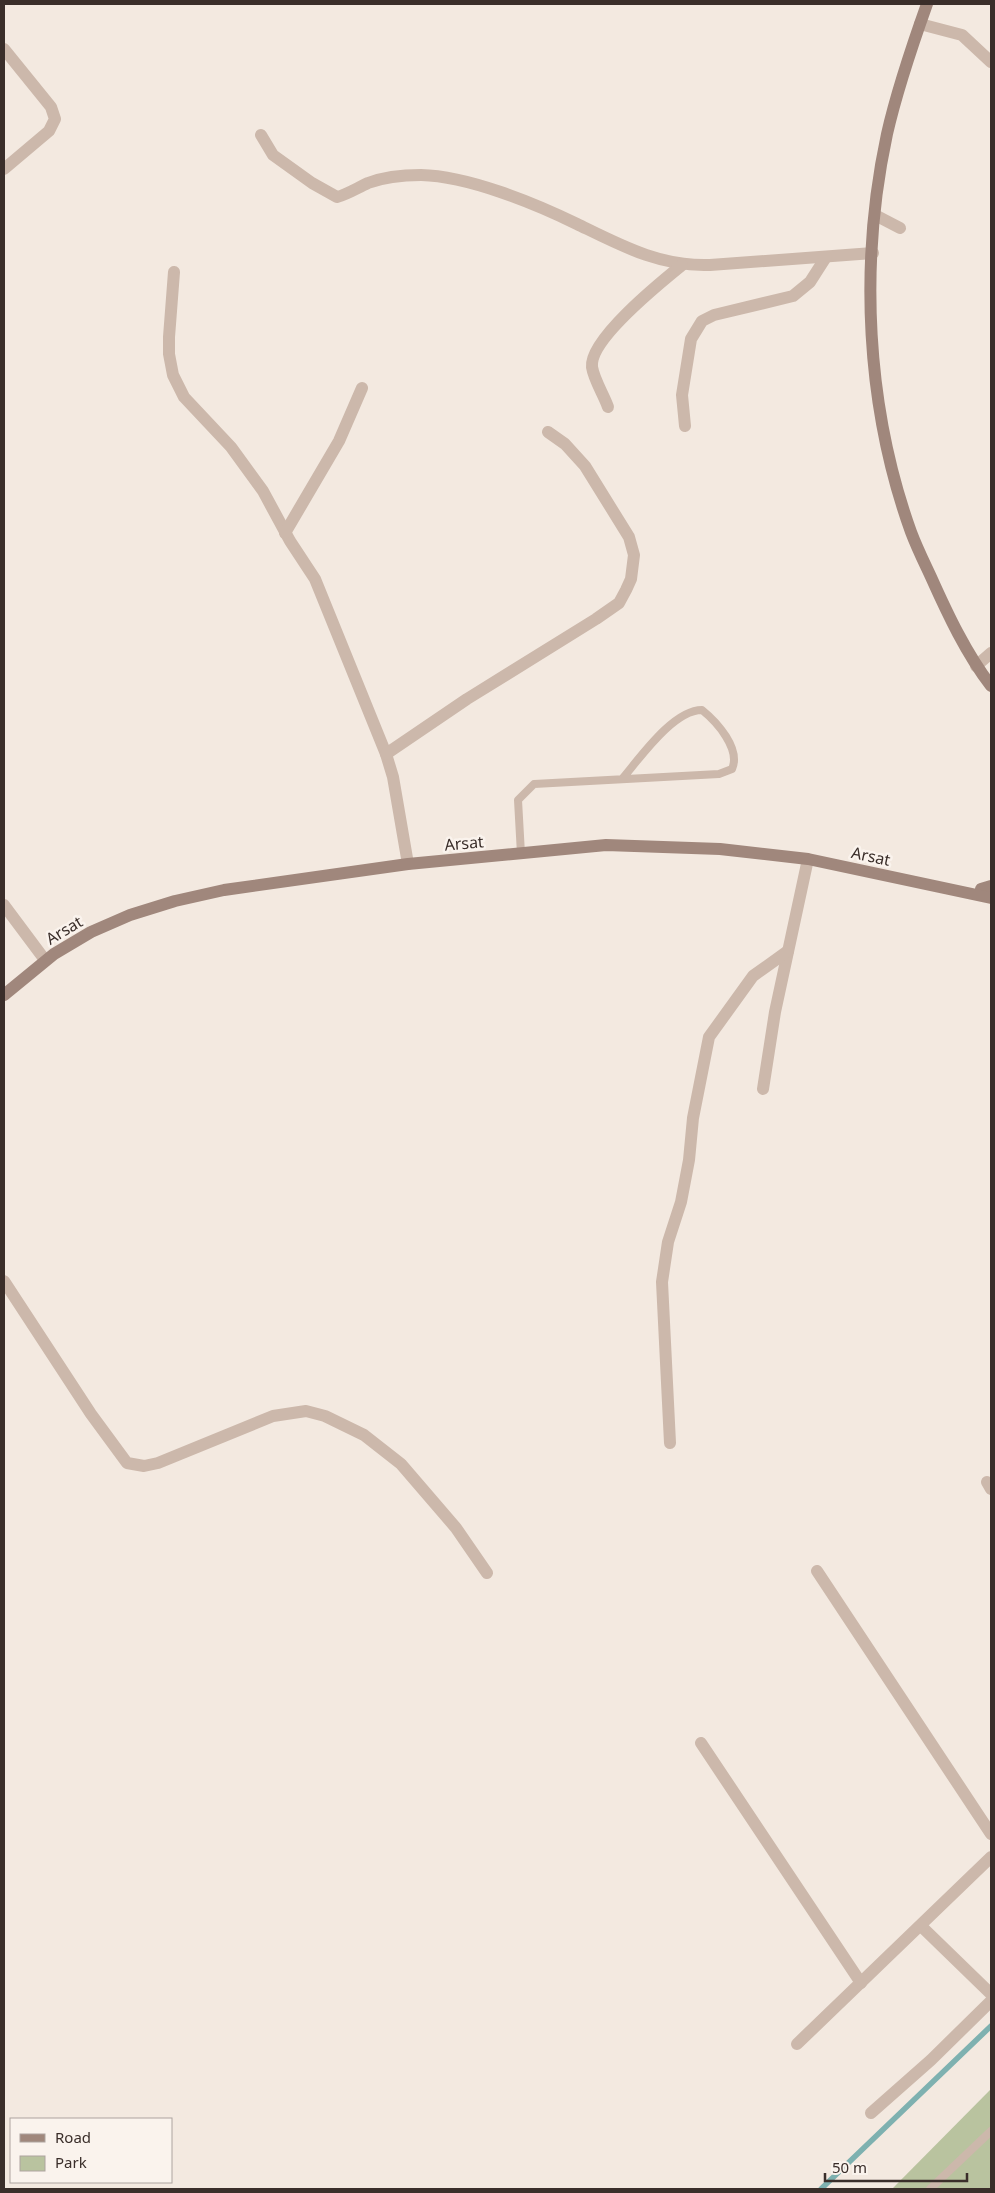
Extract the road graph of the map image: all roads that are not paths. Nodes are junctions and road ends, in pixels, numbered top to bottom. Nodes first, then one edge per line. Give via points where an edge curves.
1 (927, 4) edge
2 (920, 24) junction
3 (4, 49) edge
4 (991, 62) edge
5 (261, 135) dead end
6 (4, 169) edge
7 (875, 215) junction
8 (900, 228) dead end
9 (872, 253) junction
10 (826, 256) junction
11 (682, 265) junction
12 (174, 272) dead end
13 (362, 388) dead end
14 (608, 407) dead end
15 (685, 426) dead end
16 (548, 432) dead end
17 (285, 533) junction
18 (991, 653) edge
19 (976, 666) junction
20 (991, 686) edge
21 (386, 754) junction
22 (622, 779) junction
23 (521, 854) junction
24 (808, 860) junction
25 (408, 864) junction
26 (988, 888) edge
27 (952, 889) junction
28 (991, 898) edge
29 (4, 905) edge
30 (788, 952) junction
31 (45, 960) junction
32 (4, 994) edge
33 (763, 1089) dead end
34 (4, 1281) edge
35 (670, 1444) dead end
36 (817, 1571) dead end
37 (487, 1573) dead end
38 (701, 1743) dead end
39 (991, 1834) edge
40 (991, 1857) edge
41 (921, 1926) junction
42 (862, 1983) junction
43 (991, 1994) edge
44 (991, 2001) edge
45 (797, 2044) dead end
46 (871, 2113) dead end
47 (991, 2131) edge
48 (930, 2189) edge

1 - 2 street
2 - 4 street via 962,34
2 - 7 street via 887,134
3 - 6 street via 51,108 55,119 49,131
5 - 11 street via 273,155 312,184 337,197 383,179 421,175 461,181 529,201 643,255
7 - 8 street
7 - 9 street
9 - 10 street
9 - 19 street via 876,389 892,472 912,534
10 - 11 street
10 - 15 street via 810,282 793,296 714,315 702,321 691,339 682,395
11 - 14 street via 649,291 600,342 593,355 592,368
12 - 17 street via 169,337 173,375 184,397 231,447 263,491
13 - 17 street via 339,441
16 - 21 street via 565,444 585,466 629,537 634,555 626,590 619,603 596,619
17 - 21 street via 315,579
18 - 19 street
19 - 20 street
21 - 25 street
22 - 22 lane via 720,774 732,769 734,756 730,744 711,717 702,710 694,710 672,722
22 - 23 lane via 534,784 518,800
23 - 24 street, Arsat via 606,845 720,849
23 - 25 street, Arsat
24 - 27 street, Arsat
24 - 30 street
25 - 31 street, Arsat via 224,890 175,901 91,932
26 - 27 street
27 - 28 street
29 - 31 street
30 - 33 street
30 - 35 street via 753,976 710,1037 693,1118 681,1202 668,1242 662,1282
31 - 32 street, Arsat
34 - 37 street via 127,1463 144,1466 158,1463 273,1416 306,1412 325,1416 364,1435 401,1464 456,1528
36 - 39 street
38 - 42 street
40 - 41 street
41 - 42 street
41 - 43 street
42 - 45 street
44 - 46 street
47 - 48 lane

